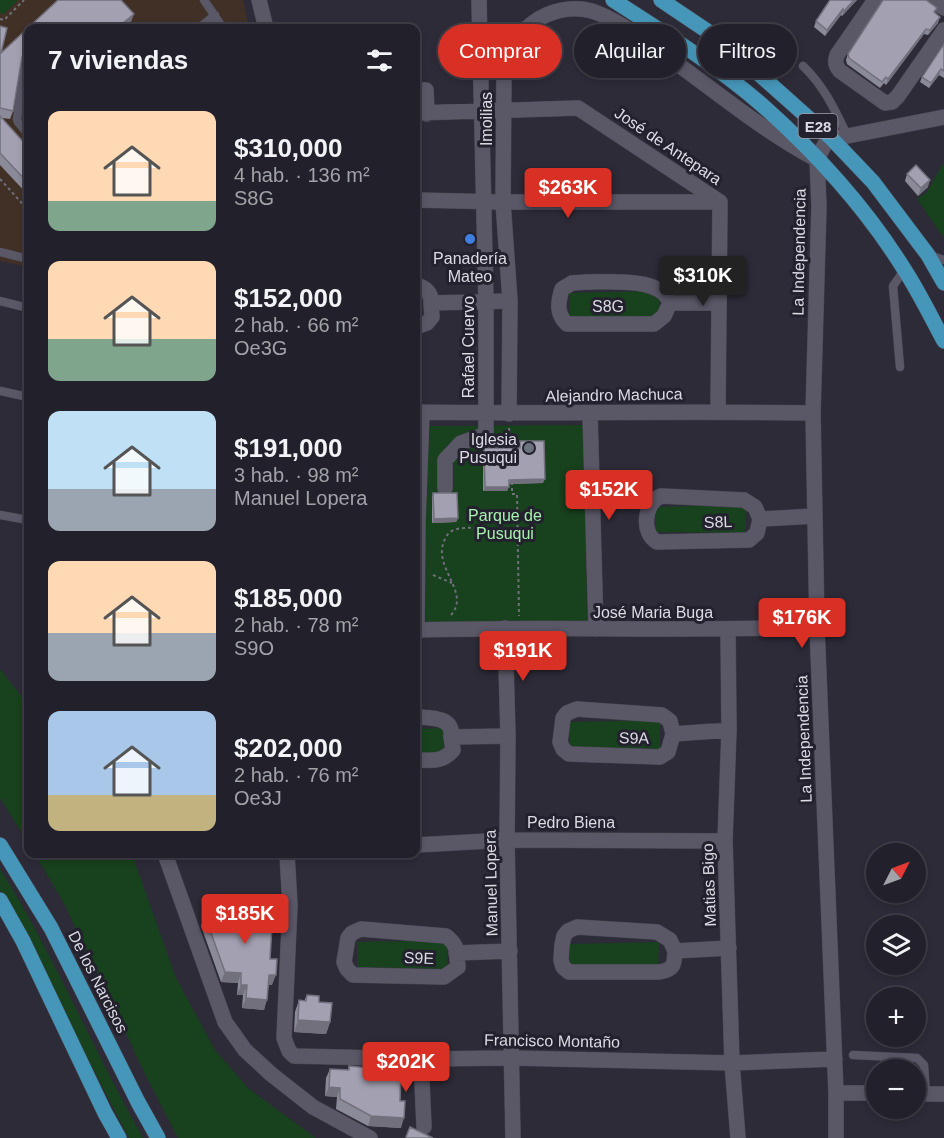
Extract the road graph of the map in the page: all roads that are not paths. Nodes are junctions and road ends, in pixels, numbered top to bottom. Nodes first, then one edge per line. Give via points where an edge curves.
1 (204, 0) edge
2 (259, 0) edge
3 (479, 0) edge
4 (613, 0) edge
5 (661, 0) edge
6 (875, 0) edge
7 (931, 0) edge
8 (944, 8) edge
9 (214, 15) junction
10 (204, 24) edge
11 (220, 24) edge
12 (265, 24) edge
13 (944, 30) edge
14 (803, 66) dead end
15 (24, 74) edge
16 (420, 90) edge
17 (24, 108) edge
18 (483, 111) junction
19 (504, 111) junction
20 (18, 112) junction
21 (421, 114) edge
22 (944, 117) edge
23 (24, 129) edge
24 (839, 137) junction
25 (817, 159) junction
26 (420, 200) edge
27 (484, 202) junction
28 (503, 202) junction
29 (720, 202) junction
30 (0, 252) edge
31 (928, 255) junction
32 (24, 257) edge
33 (944, 260) edge
34 (904, 269) junction
35 (944, 283) edge
36 (420, 287) edge
37 (0, 301) edge
38 (510, 301) junction
39 (486, 302) junction
40 (431, 303) junction
41 (670, 303) junction
42 (719, 303) junction
43 (24, 307) edge
44 (420, 326) edge
45 (944, 341) edge
46 (900, 367) dead end
47 (0, 391) edge
48 (24, 397) edge
49 (718, 411) junction
50 (420, 412) edge
51 (590, 413) junction
52 (813, 413) junction
53 (485, 414) junction
54 (509, 414) junction
55 (445, 488) dead end
56 (0, 515) edge
57 (815, 516) junction
58 (24, 519) edge
59 (760, 519) junction
60 (817, 627) junction
61 (512, 628) junction
62 (596, 629) junction
63 (420, 630) edge
64 (728, 630) junction
65 (420, 717) edge
66 (729, 730) junction
67 (673, 734) junction
68 (508, 736) junction
69 (451, 737) junction
70 (420, 760) edge
71 (507, 840) junction
72 (726, 841) junction
73 (0, 845) edge
74 (420, 845) edge
75 (166, 858) edge
76 (288, 858) edge
77 (0, 900) edge
78 (290, 904) junction
79 (214, 905) edge
80 (729, 948) junction
81 (510, 951) junction
82 (675, 951) junction
83 (456, 953) junction
84 (853, 1055) dead end
85 (512, 1058) junction
86 (422, 1059) junction
87 (835, 1059) junction
88 (917, 1059) edge
89 (732, 1063) junction
90 (836, 1093) junction
91 (866, 1093) edge
92 (926, 1094) edge
93 (944, 1094) edge
94 (424, 1127) dead end
95 (119, 1138) edge
96 (158, 1138) edge
97 (370, 1138) edge
98 (513, 1138) edge
99 (738, 1138) edge
100 (836, 1138) edge

1 - 9 lane
2 - 12 street
3 - 18 street, Rafael Cuervo
4 - 25 main road, E28 via 731,80
5 - 24 main road, E28 via 722,41
6 - 13 street via 835,62 840,71 885,103 898,96
7 - 8 street
9 - 10 lane
9 - 11 lane
14 - 24 lane via 828,97
15 - 20 lane
16 - 21 street, José de Antepara via 426,90
17 - 20 lane
18 - 19 street, José de Antepara
18 - 21 street, José de Antepara
18 - 27 street, Rafael Cuervo
19 - 25 street, Imoilias via 505,64 515,39 529,23 549,12 589,10 635,34 788,144
19 - 28 street, Imoilias
19 - 29 street, José de Antepara via 578,108
20 - 23 lane via 18,122
22 - 24 street
24 - 25 street via 825,144
24 - 31 main road, E28
25 - 34 main road, E28 via 858,204
25 - 52 street, La Independencia
26 - 27 street
27 - 28 street
27 - 39 street, Rafael Cuervo
28 - 29 street
28 - 38 street, Imoilias
29 - 42 street, José de Antepara
30 - 32 lane
31 - 33 lane
31 - 35 main road, E28
34 - 45 main road, E28
34 - 46 lane via 893,286
36 - 40 street via 429,292
37 - 43 lane
38 - 39 street
38 - 54 street, Imoilias
39 - 40 street
39 - 53 street, Rafael Cuervo
40 - 44 street via 432,317
41 - 41 street, S8G via 659,288 652,286 587,282 562,289 558,312 567,324 654,324 664,316
41 - 42 street
42 - 49 street, José de Antepara
47 - 48 lane
49 - 51 street, Alejandro Machuca
49 - 52 street, Alejandro Machuca
50 - 53 street, Alejandro Machuca
51 - 54 street, Alejandro Machuca
51 - 62 street
52 - 57 street, La Independencia
53 - 54 street, Alejandro Machuca
53 - 55 street, Rafael Cuervo via 486,434 461,443 445,460
56 - 58 lane
57 - 59 street
57 - 60 street, La Independencia
59 - 59 street, S8L via 755,507 744,500 661,496 650,503 647,533 657,542 749,540 757,533
60 - 64 street, José Maria Buga
60 - 87 street, La Independencia
61 - 62 street, José Maria Buga
61 - 63 street, José Maria Buga
61 - 68 street, Manuel Lopera
62 - 64 street, José Maria Buga
64 - 66 street, Matias Bigo
65 - 69 street via 441,719 452,731
66 - 67 street, S9A
66 - 72 street, Matias Bigo
67 - 67 street, S9A via 670,722 657,714 577,709 563,718 560,742 569,754 660,757 668,752
68 - 69 street
68 - 71 street, Manuel Lopera
69 - 70 street via 453,750 448,756
71 - 72 street, Pedro Biena
71 - 74 street, Pedro Biena
71 - 81 street, Manuel Lopera
72 - 80 street, Matias Bigo
73 - 96 main road, De los Narcisos via 51,928
75 - 97 street via 225,1022 238,1041 271,1074 314,1107
76 - 78 street, Francisco Montaño
77 - 95 main road
78 - 79 street
78 - 86 street, Francisco Montaño via 284,1038 289,1051 294,1056
80 - 82 street
80 - 89 street, Matias Bigo
81 - 83 street, S9E
81 - 85 street, Manuel Lopera
82 - 82 street via 670,940 657,932 577,927 564,936 561,960 569,972 669,970
83 - 83 street, S9E via 454,942 441,934 361,929 348,938 344,962 353,975 444,977 458,967
84 - 88 lane
85 - 86 street, Francisco Montaño
85 - 89 street, Francisco Montaño
85 - 98 street, Manuel Lopera
86 - 94 street
87 - 89 street, Francisco Montaño
87 - 90 street, La Independencia
89 - 99 street, Matias Bigo
90 - 91 street
90 - 100 street, La Independencia
92 - 93 street

